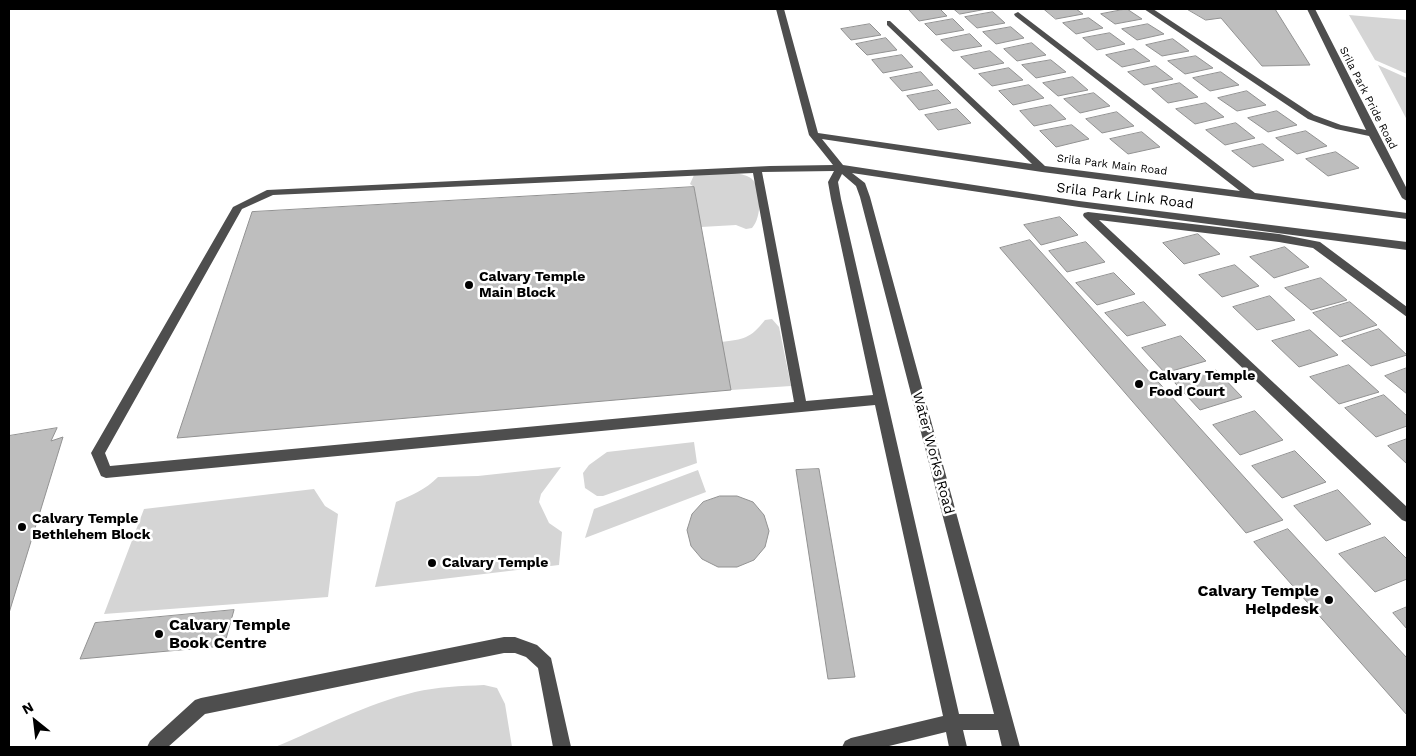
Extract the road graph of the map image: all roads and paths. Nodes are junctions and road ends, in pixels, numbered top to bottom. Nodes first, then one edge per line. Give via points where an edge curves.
1 (780, 9) edge
2 (1148, 9) edge
3 (1311, 9) edge
4 (1018, 14) dead end
5 (890, 23) dead end
6 (1373, 134) junction
7 (814, 135) junction
8 (840, 168) junction
9 (1042, 169) junction
10 (757, 170) junction
11 (1253, 196) junction
12 (1407, 198) edge
13 (1407, 216) edge
14 (1407, 246) edge
15 (1407, 313) edge
16 (881, 399) junction
17 (801, 406) junction
18 (1407, 516) edge
19 (953, 722) junction
20 (1004, 722) junction
21 (156, 747) edge
22 (562, 747) edge
23 (851, 747) edge
24 (958, 747) edge
25 (1011, 747) edge

1 - 7 street, Water Works Road
2 - 6 street via 1311,117
3 - 6 street, Srila Park Pride Road
4 - 11 street
5 - 9 street
6 - 12 street, Srila Park Pride Road
7 - 8 street, Water Works Road
7 - 9 street, Srila Park Main Road
8 - 10 street, Srila Park Link Road
8 - 14 street, Srila Park Link Road via 1079,204
8 - 16 street via 833,182
8 - 20 street, Water Works Road via 861,185 865,197
9 - 11 street, Srila Park Main Road
10 - 17 street
10 - 17 street, Srila Park Link Road via 271,192 238,207 98,453 106,472
11 - 13 street, Srila Park Main Road
15 - 18 street via 1316,245 1088,215
16 - 17 street
16 - 19 street
19 - 20 street
19 - 23 street
19 - 24 street
20 - 25 street, Water Works Road
21 - 22 street via 201,706 504,645 531,651 545,664

